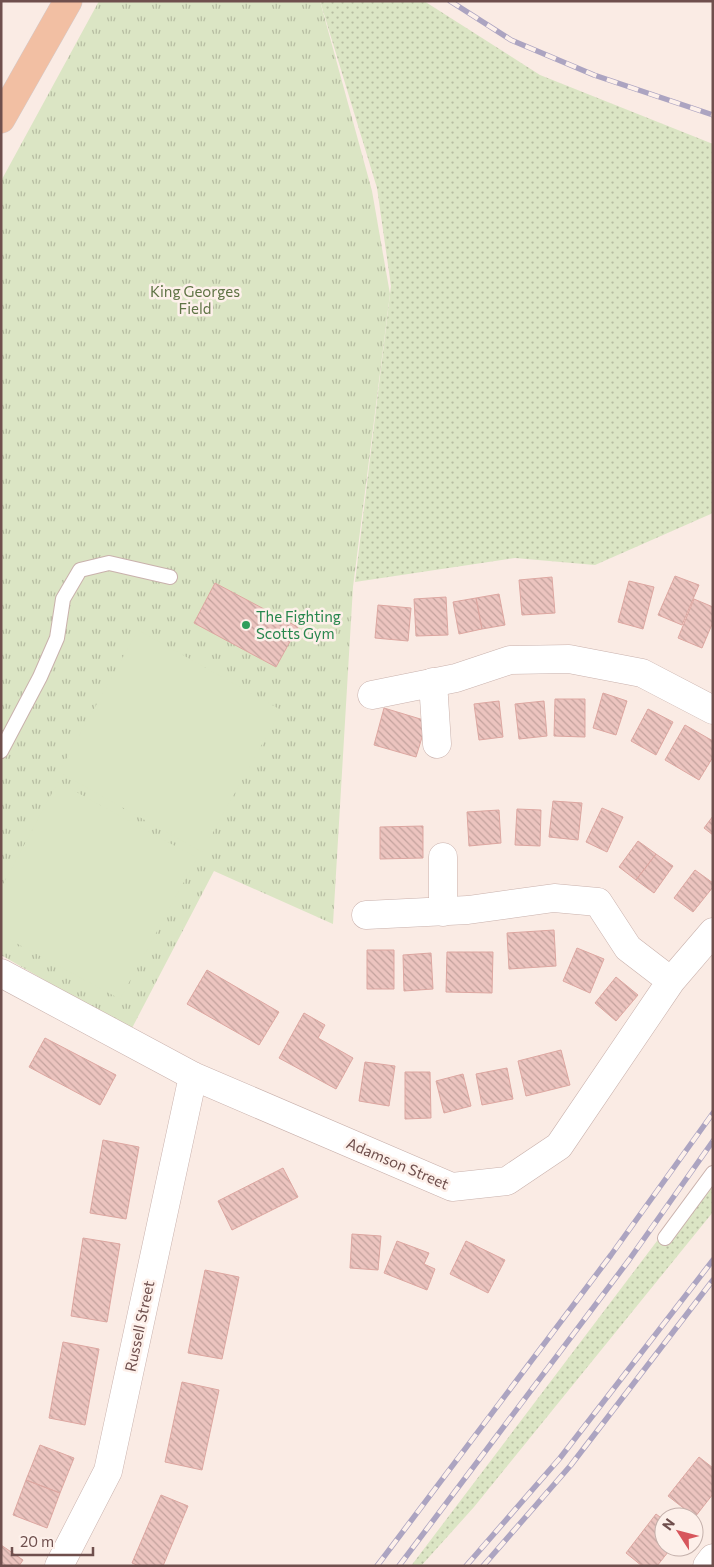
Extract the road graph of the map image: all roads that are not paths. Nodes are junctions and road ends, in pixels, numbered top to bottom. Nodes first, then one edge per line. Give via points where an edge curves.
1 (68, 1) edge
2 (1, 120) edge
3 (170, 577) dead end
4 (433, 682) junction
5 (372, 695) dead end
6 (713, 710) edge
7 (437, 744) dead end
8 (1, 751) edge
9 (443, 857) dead end
10 (443, 912) junction
11 (366, 915) dead end
12 (713, 932) edge
13 (1, 973) edge
14 (672, 981) junction
15 (193, 1076) junction
16 (713, 1172) edge
17 (665, 1238) dead end
18 (713, 1558) edge
19 (59, 1566) edge
20 (707, 1566) edge

1 - 2 main road
3 - 8 lane via 109,562 80,570 63,599 57,638 40,677
4 - 5 street
4 - 6 street via 510,660 569,659 642,673
4 - 7 street
9 - 10 street
10 - 11 street
10 - 14 street via 554,898 598,902 628,948
12 - 14 street, Adamson Street
13 - 15 street, Adamson Street
14 - 15 street, Adamson Street via 559,1146 507,1181 452,1187
15 - 19 street, Russell Street via 108,1471
16 - 17 lane
18 - 20 street

